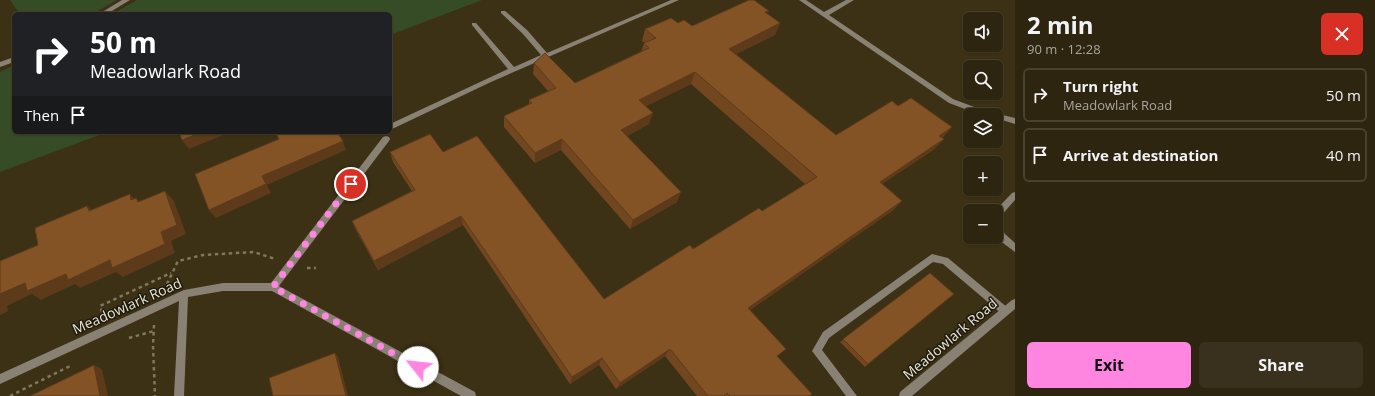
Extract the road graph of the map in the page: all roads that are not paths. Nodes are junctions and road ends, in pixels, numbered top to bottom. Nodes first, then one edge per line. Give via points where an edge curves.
1 (127, 0) edge
2 (676, 0) edge
3 (802, 0) edge
4 (851, 0) edge
5 (106, 12) edge
6 (502, 12) dead end
7 (824, 14) junction
8 (474, 24) dead end
9 (546, 56) junction
10 (12, 59) edge
11 (0, 65) edge
12 (513, 70) junction
13 (970, 108) edge
14 (1003, 117) edge
15 (1015, 121) edge
16 (392, 126) edge
17 (386, 139) dead end
18 (1015, 196) edge
19 (1003, 208) edge
20 (1003, 238) edge
21 (1015, 248) edge
22 (273, 287) junction
23 (184, 294) junction
24 (1015, 303) edge
25 (1005, 311) junction
26 (0, 379) edge
27 (179, 396) edge
28 (471, 396) edge
29 (852, 396) edge
30 (904, 396) edge

1 - 5 street
2 - 9 street
3 - 7 street
4 - 7 street
6 - 9 street via 529,36
7 - 13 street via 951,101
8 - 12 street
9 - 12 street
10 - 11 street
12 - 16 street
14 - 15 street
17 - 22 street
18 - 19 street
20 - 21 street
22 - 23 street, Meadowlark Road via 223,287
22 - 28 street, Meadowlark Road
23 - 26 street, Meadowlark Road
23 - 27 street
24 - 25 street, Meadowlark Road
25 - 29 street via 946,261 932,258 826,334 817,351
25 - 30 street, Meadowlark Road

